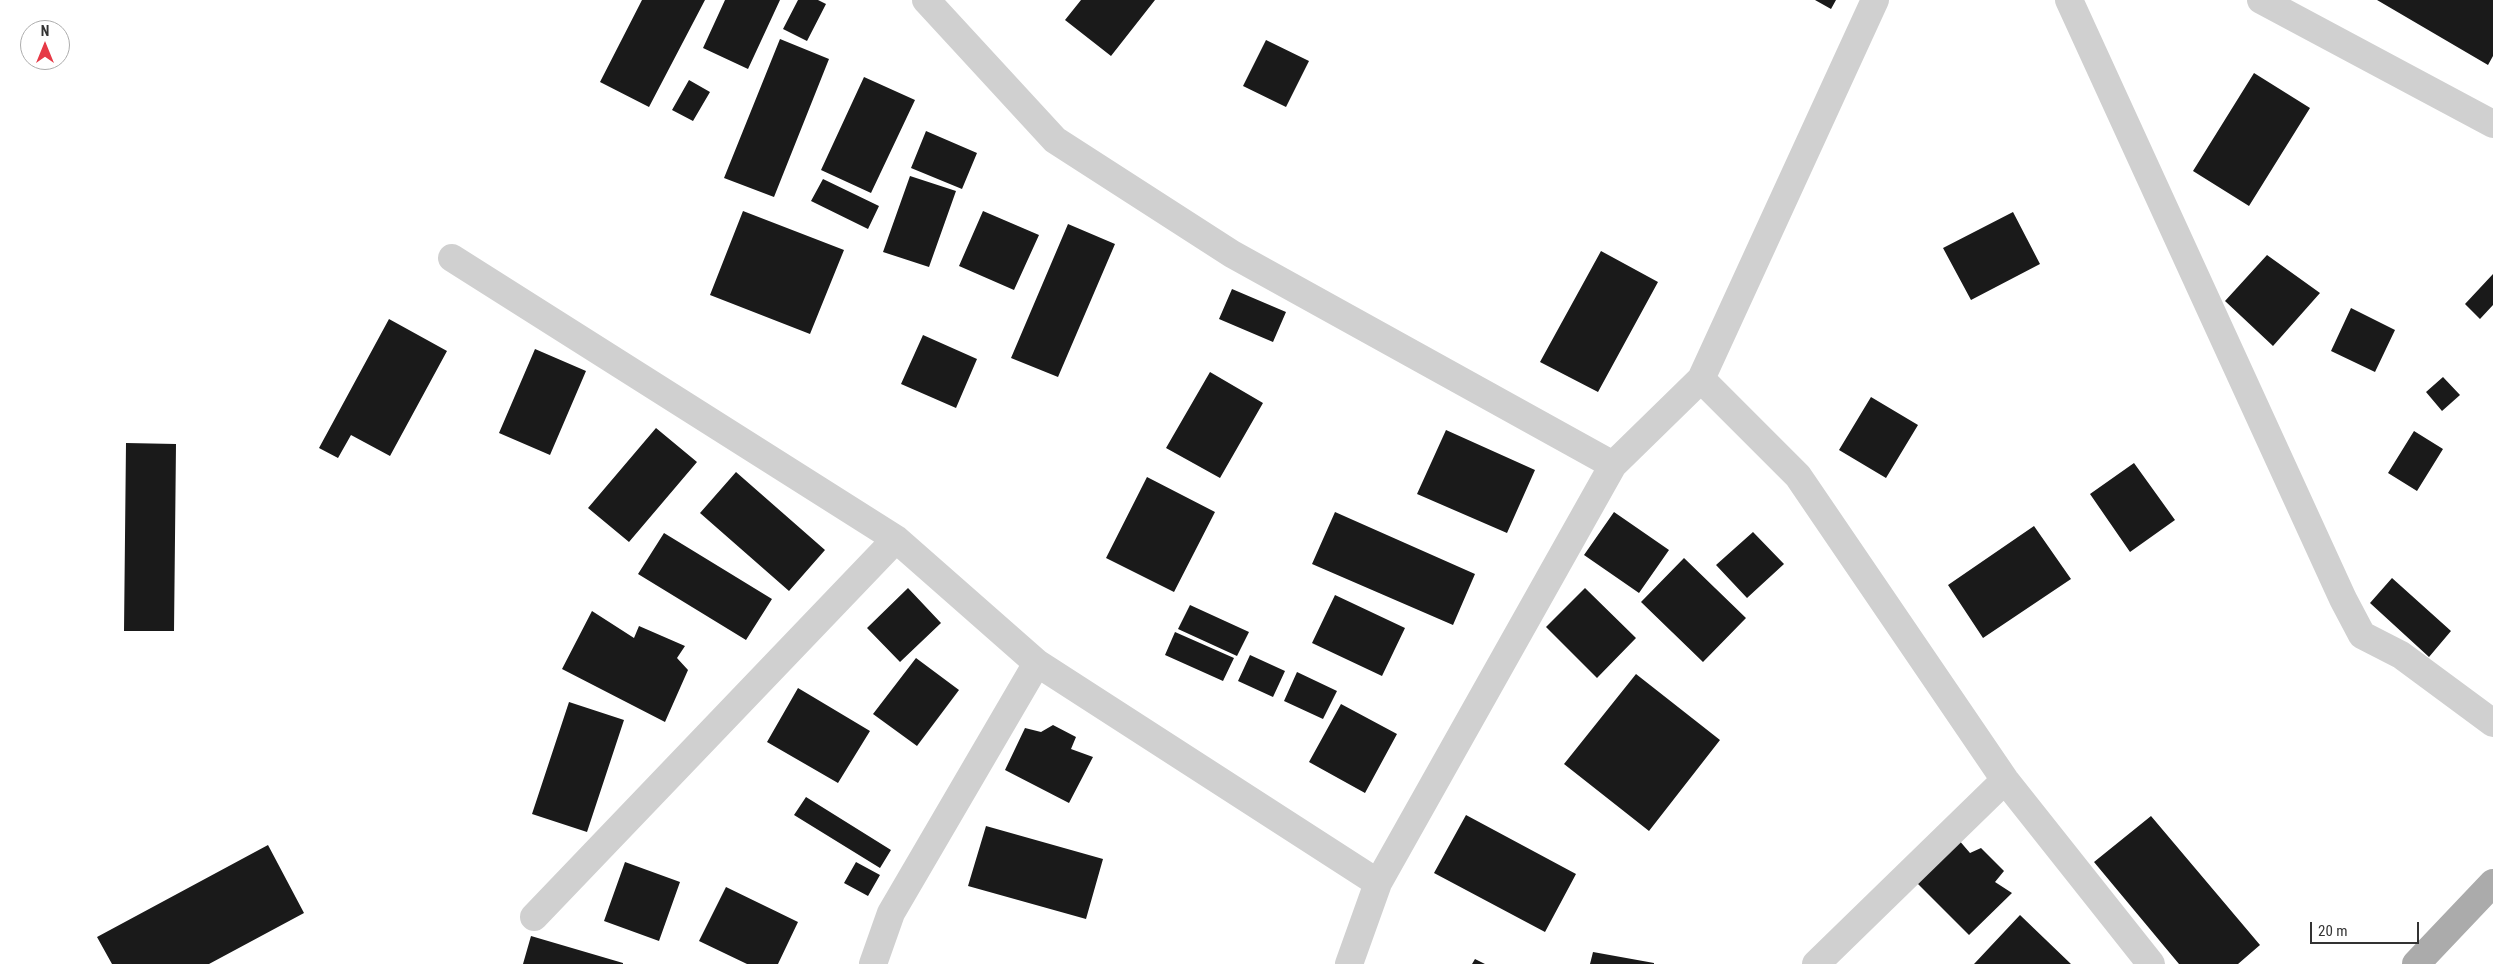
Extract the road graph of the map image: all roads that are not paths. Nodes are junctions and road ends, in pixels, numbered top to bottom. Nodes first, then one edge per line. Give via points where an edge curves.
1 (926, 0) edge
2 (1875, 0) edge
3 (2069, 0) edge
4 (2261, 0) edge
5 (2493, 124) edge
6 (452, 258) dead end
7 (1701, 379) junction
8 (1613, 465) junction
9 (896, 539) junction
10 (1037, 662) junction
11 (2493, 723) edge
12 (2005, 780) junction
13 (1378, 883) junction
14 (2493, 883) edge
15 (534, 916) dead end
16 (873, 964) edge
17 (1348, 964) edge
18 (1816, 964) edge
19 (2151, 964) edge
20 (2416, 964) edge

1 - 8 street via 1055,140 1232,254
2 - 7 street
3 - 11 street via 2362,635 2401,655
4 - 5 street
6 - 9 street
7 - 8 street
7 - 12 street via 1798,476
8 - 13 street
9 - 10 street
9 - 15 street
10 - 13 street
10 - 16 street via 891,913
12 - 18 street
12 - 19 street
13 - 17 street
14 - 20 main road

